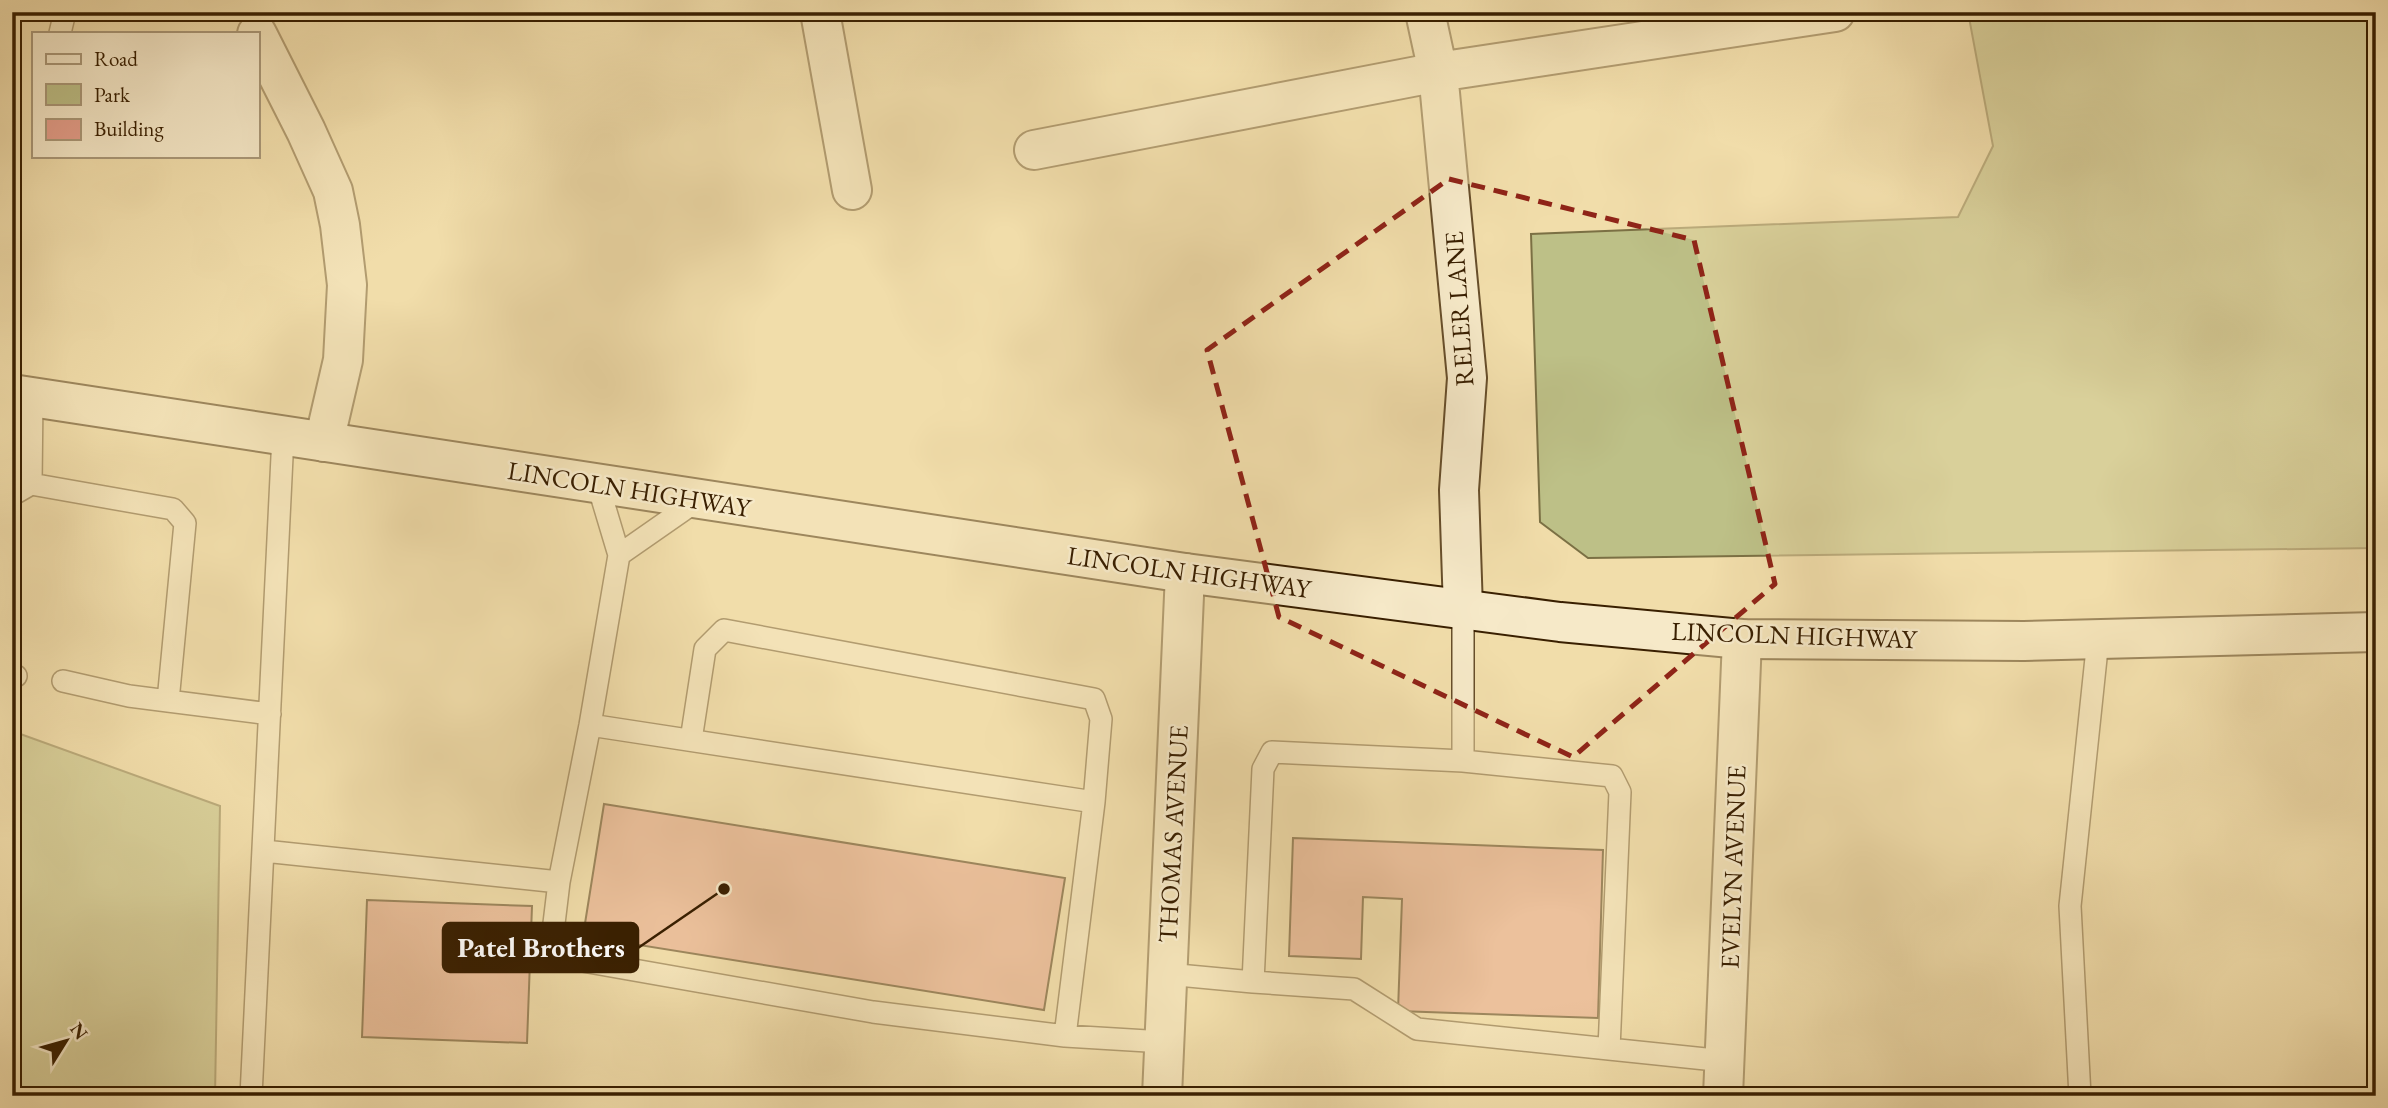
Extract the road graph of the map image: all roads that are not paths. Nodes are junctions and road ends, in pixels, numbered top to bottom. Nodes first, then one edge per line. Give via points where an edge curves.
1 (65, 12) edge
2 (246, 12) edge
3 (820, 12) edge
4 (1425, 12) edge
5 (1835, 12) edge
6 (60, 32) edge
7 (256, 32) edge
8 (259, 38) edge
9 (1438, 72) junction
10 (1034, 150) dead end
11 (852, 190) dead end
12 (22, 396) edge
13 (284, 436) junction
14 (324, 442) junction
15 (32, 484) junction
16 (598, 485) junction
17 (12, 495) edge
18 (698, 500) junction
19 (620, 555) junction
20 (1185, 573) junction
21 (1463, 608) junction
22 (2376, 632) edge
23 (1742, 639) junction
24 (2098, 639) junction
25 (64, 681) dead end
26 (168, 701) junction
27 (270, 714) junction
28 (590, 725) junction
29 (691, 740) junction
30 (1463, 761) junction
31 (1094, 802) junction
32 (264, 851) junction
33 (559, 882) junction
34 (1167, 974) junction
35 (1253, 982) junction
36 (1065, 1036) junction
37 (1164, 1042) junction
38 (1609, 1049) junction
39 (1724, 1078) edge
40 (251, 1096) edge
41 (1162, 1096) edge
42 (2080, 1096) edge

1 - 6 lane
2 - 7 street
3 - 11 street
4 - 9 street, RELER LANE
5 - 9 street
8 - 14 street via 333,191 340,225 347,285 343,360
9 - 10 street
9 - 21 street, RELER LANE via 1467,378 1459,490
12 - 13 street, LINCOLN HIGHWAY
12 - 15 lane
13 - 14 street, LINCOLN HIGHWAY
13 - 27 lane
14 - 16 street, LINCOLN HIGHWAY
15 - 17 lane
15 - 26 lane via 173,509 185,523
16 - 18 street, LINCOLN HIGHWAY
16 - 19 lane
18 - 19 lane
18 - 20 street, LINCOLN HIGHWAY
19 - 28 lane
20 - 21 street, LINCOLN HIGHWAY
20 - 34 street, THOMAS AVENUE
21 - 23 street, LINCOLN HIGHWAY
21 - 30 lane
22 - 24 street, LINCOLN HIGHWAY
23 - 24 street, LINCOLN HIGHWAY
23 - 39 street, EVELYN AVENUE
24 - 42 lane via 2070,906
25 - 26 lane
26 - 27 lane
27 - 32 lane
28 - 29 lane
28 - 33 lane
29 - 31 lane
29 - 31 lane via 705,649 724,630 1094,699 1101,719
30 - 35 lane via 1272,752 1263,769
30 - 38 lane via 1612,776 1620,792
31 - 36 lane
32 - 33 lane
32 - 40 lane
33 - 36 lane via 552,940 560,957 873,1012
34 - 35 lane
34 - 37 street, THOMAS AVENUE
35 - 38 lane via 1354,989 1417,1029
36 - 37 lane
37 - 41 street, THOMAS AVENUE
38 - 39 lane

